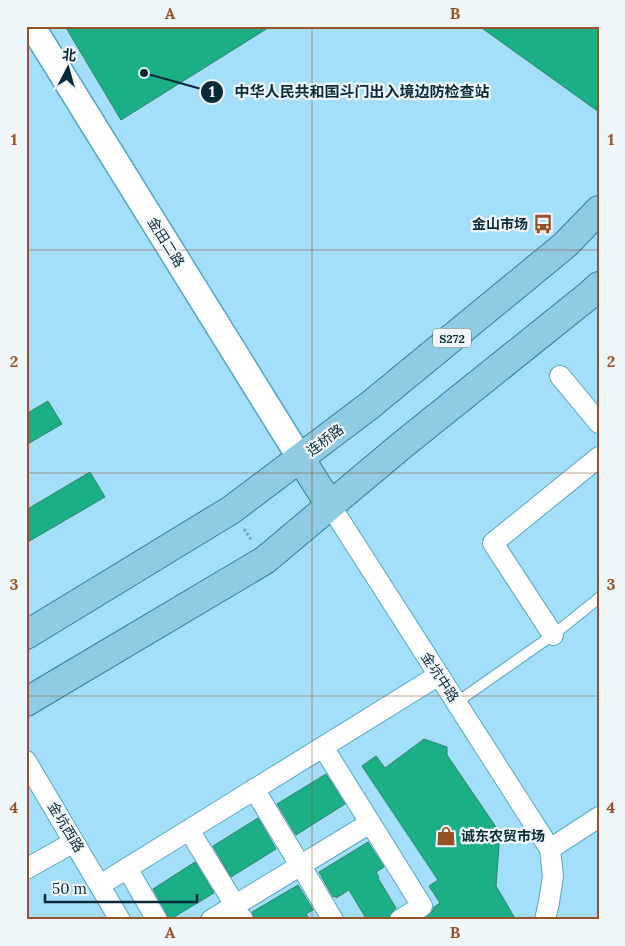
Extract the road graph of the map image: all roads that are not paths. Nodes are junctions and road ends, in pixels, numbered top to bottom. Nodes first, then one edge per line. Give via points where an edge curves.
1 (32, 26) edge
2 (599, 210) edge
3 (599, 286) edge
4 (560, 376) dead end
5 (599, 423) edge
6 (599, 457) edge
7 (300, 458) junction
8 (330, 505) junction
9 (599, 598) edge
10 (26, 635) edge
11 (553, 635) junction
12 (439, 675) junction
13 (26, 702) edge
14 (457, 702) junction
15 (323, 747) junction
16 (26, 761) edge
17 (254, 789) junction
18 (599, 817) edge
19 (370, 822) junction
20 (189, 830) junction
21 (74, 842) junction
22 (550, 849) junction
23 (126, 868) junction
24 (26, 870) edge
25 (304, 871) junction
26 (100, 885) junction
27 (240, 914) edge
28 (120, 920) edge
29 (157, 920) edge
30 (210, 920) edge
31 (333, 920) edge
32 (400, 920) edge
33 (545, 920) edge

1 - 7 street, 金田二路
2 - 7 main road, 连桥路 / S272 via 558,251 370,406
3 - 8 main road
4 - 5 street
6 - 11 street via 493,542
7 - 8 main road
7 - 10 main road, 连桥路 / S272 via 231,510
8 - 12 street, 金坑中路
8 - 13 main road via 265,560
9 - 11 lane
11 - 14 lane
12 - 14 street, 金坑中路
12 - 15 street
14 - 22 street, 金坑中路
15 - 17 street
15 - 19 street
16 - 21 street, 金坑西路
17 - 20 street
17 - 25 street
18 - 22 street
19 - 25 street
19 - 32 street via 422,906
20 - 23 street
20 - 27 street
21 - 24 street
21 - 26 street, 金坑西路
22 - 33 street via 553,876
23 - 26 street
23 - 29 street
25 - 27 street
25 - 31 street
26 - 28 street, 金坑西路
27 - 30 street

